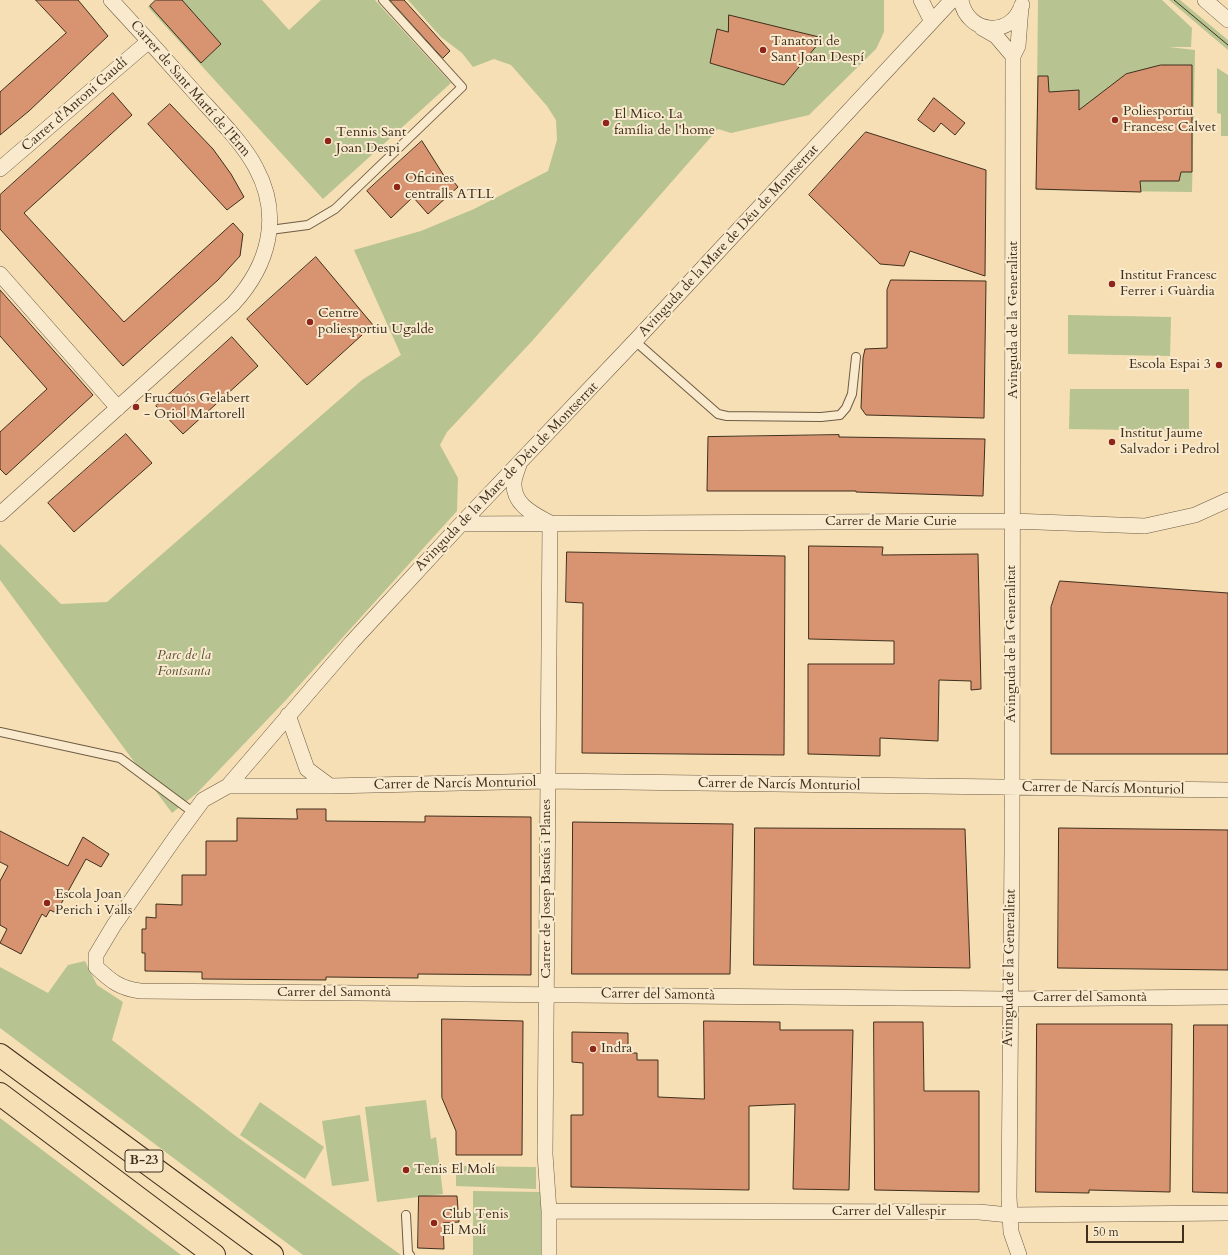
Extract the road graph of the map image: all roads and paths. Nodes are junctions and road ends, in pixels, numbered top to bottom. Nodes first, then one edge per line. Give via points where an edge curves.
1 (111, 0) edge
2 (383, 0) edge
3 (921, 0) edge
4 (961, 0) edge
5 (1205, 0) edge
6 (946, 2) edge
7 (1022, 3) edge
8 (931, 20) junction
9 (1228, 20) edge
10 (975, 23) junction
11 (149, 41) junction
12 (1013, 56) junction
13 (0, 169) edge
14 (270, 230) junction
15 (0, 274) edge
16 (635, 341) junction
17 (856, 357) dead end
18 (118, 408) junction
19 (519, 464) junction
20 (1228, 500) edge
21 (2, 509) edge
22 (1012, 521) junction
23 (550, 523) junction
24 (461, 524) junction
25 (288, 715) junction
26 (0, 732) edge
27 (547, 782) junction
28 (228, 786) junction
29 (330, 786) junction
30 (1011, 788) junction
31 (1228, 790) edge
32 (194, 813) junction
33 (96, 967) joint
34 (548, 995) junction
35 (1228, 997) edge
36 (1009, 999) junction
37 (0, 1055) edge
38 (0, 1094) edge
39 (549, 1211) junction
40 (1228, 1213) edge
41 (406, 1215) dead end
42 (1009, 1215) junction
43 (1011, 1232) junction
44 (409, 1254) edge
45 (214, 1255) edge
46 (272, 1255) edge
47 (549, 1255) edge
48 (1010, 1255) edge
49 (1019, 1255) edge

1 - 11 street, Carrer de Sant Martí de l'Erm
2 - 14 lane via 462,88 335,209 308,225
3 - 8 street
4 - 10 street via 963,9
5 - 9 street
6 - 8 street, Avinguda de la Mare de Déu de Montserrat
6 - 10 street
7 - 10 street via 1015,18 1005,26 992,29
7 - 12 street, Avinguda de la Generalitat via 1018,46
8 - 16 street, Avinguda de la Mare de Déu de Montserrat via 918,38
10 - 12 street via 996,36
11 - 13 street, Carrer d'Antoni Gaudí
11 - 14 street, Carrer de Sant Martí de l'Erm via 208,107 256,168 266,191
12 - 22 street, Avinguda de la Generalitat
14 - 18 street, Carrer de Sant Martí de l'Erm via 259,268 244,293
15 - 18 street
16 - 17 lane via 718,414 727,416 821,418 840,415 852,394
16 - 19 street, Avinguda de la Mare de Déu de Montserrat
18 - 21 street, Carrer de Sant Martí de l'Erm
19 - 23 street, Carrer de Marie Curie via 514,483 517,499 524,509
19 - 24 street, Avinguda de la Mare de Déu de Montserrat
20 - 22 street, Carrer de Marie Curie via 1195,516 1145,526
22 - 23 street, Carrer de Marie Curie
22 - 30 street, Avinguda de la Generalitat
23 - 24 street, Carrer de Marie Curie
23 - 27 street, Carrer de Josep Bastús i Planes
24 - 25 street, Avinguda de la Mare de Déu de Montserrat
25 - 28 street, Avinguda de la Mare de Déu de Montserrat
25 - 29 street via 307,769
26 - 32 lane via 120,758
27 - 29 street, Carrer de Narcís Monturiol
27 - 30 street, Carrer de Narcís Monturiol
27 - 34 street, Carrer de Josep Bastús i Planes
28 - 29 street, Carrer de Narcís Monturiol
28 - 32 street, Avinguda de la Mare de Déu de Montserrat via 203,800
30 - 31 street, Carrer de Narcís Monturiol
30 - 36 street, Avinguda de la Generalitat
32 - 33 street, Avinguda de la Mare de Déu de Montserrat via 114,925 96,955
33 - 34 street, Carrer del Samontà via 109,980 124,989 140,991
34 - 36 street, Carrer del Samontà
34 - 39 street, Carrer de Josep Bastús i Planes via 545,1154
35 - 36 street, Carrer del Samontà
36 - 42 street, Avinguda de la Generalitat
37 - 46 highway, B-23
38 - 45 highway, B-23
39 - 42 street, Carrer del Vallespir via 979,1212
39 - 47 street, Carrer de Josep Bastús i Planes
40 - 42 street, Carrer del Vallespir
41 - 44 lane
42 - 43 street, Avinguda de la Generalitat
43 - 48 street, Avinguda de la Generalitat
43 - 49 street, Avinguda de la Generalitat

